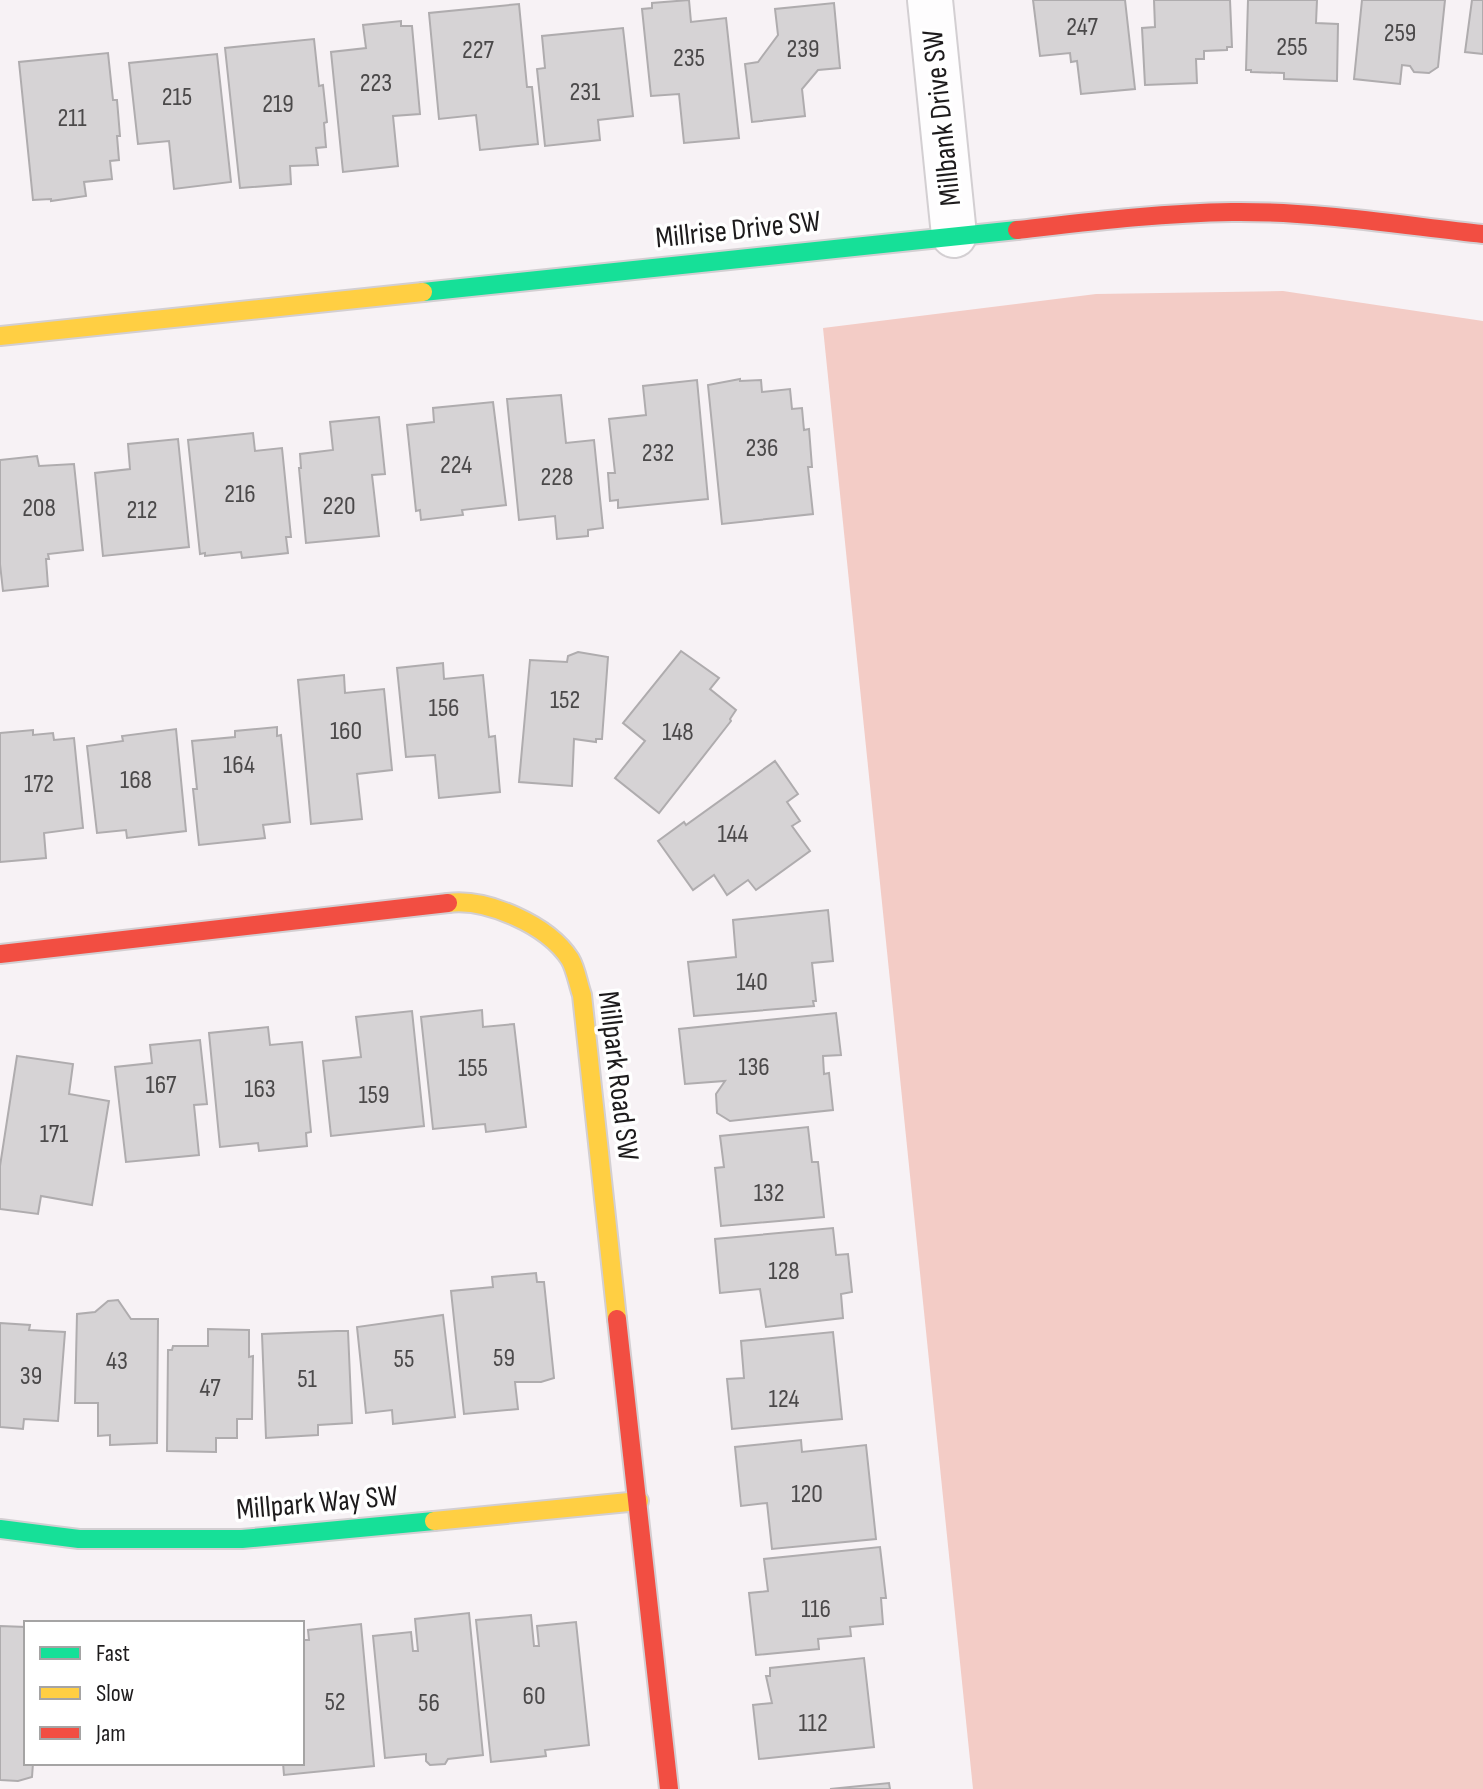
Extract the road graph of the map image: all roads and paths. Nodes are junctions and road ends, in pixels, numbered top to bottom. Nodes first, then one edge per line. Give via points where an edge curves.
1 (930, 0) edge
2 (1483, 234) edge
3 (954, 235) junction
4 (0, 336) edge
5 (0, 954) edge
6 (639, 1501) junction
7 (0, 1529) edge
8 (669, 1789) edge

1 - 3 street, Millbank Drive SW
2 - 3 street, Millrise Drive SW via 1233,212
3 - 4 street, Millrise Drive SW
5 - 6 street, Millpark Road SW via 462,901 504,910 546,935 570,959 582,995
6 - 7 street, Millpark Way SW via 242,1539 79,1539
6 - 8 street, Millpark Road SW

